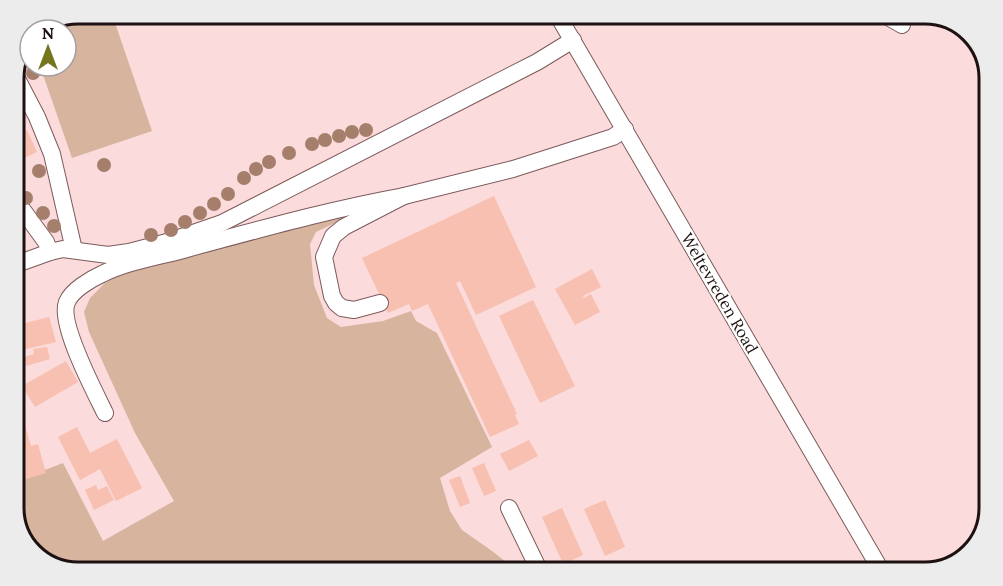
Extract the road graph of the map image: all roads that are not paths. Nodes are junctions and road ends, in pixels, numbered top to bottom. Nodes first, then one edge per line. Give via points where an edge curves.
1 (564, 24) edge
2 (573, 40) junction
3 (24, 92) edge
4 (625, 129) junction
5 (404, 196) junction
6 (24, 212) edge
7 (74, 250) junction
8 (50, 252) junction
9 (24, 261) edge
10 (380, 303) dead end
11 (105, 414) dead end
12 (509, 508) dead end
13 (535, 562) edge
14 (876, 562) edge

1 - 2 street, Weltevreden Road
2 - 4 street, Weltevreden Road
2 - 7 street via 222,223 129,252 108,255
3 - 7 street via 52,154
4 - 5 street via 513,169
4 - 14 street, Weltevreden Road
5 - 10 street via 344,227 333,236 324,257 328,285 342,308 354,310
5 - 11 street via 114,269 88,281 70,298 66,309 70,333
6 - 8 street
7 - 8 street
8 - 9 street
12 - 13 street

